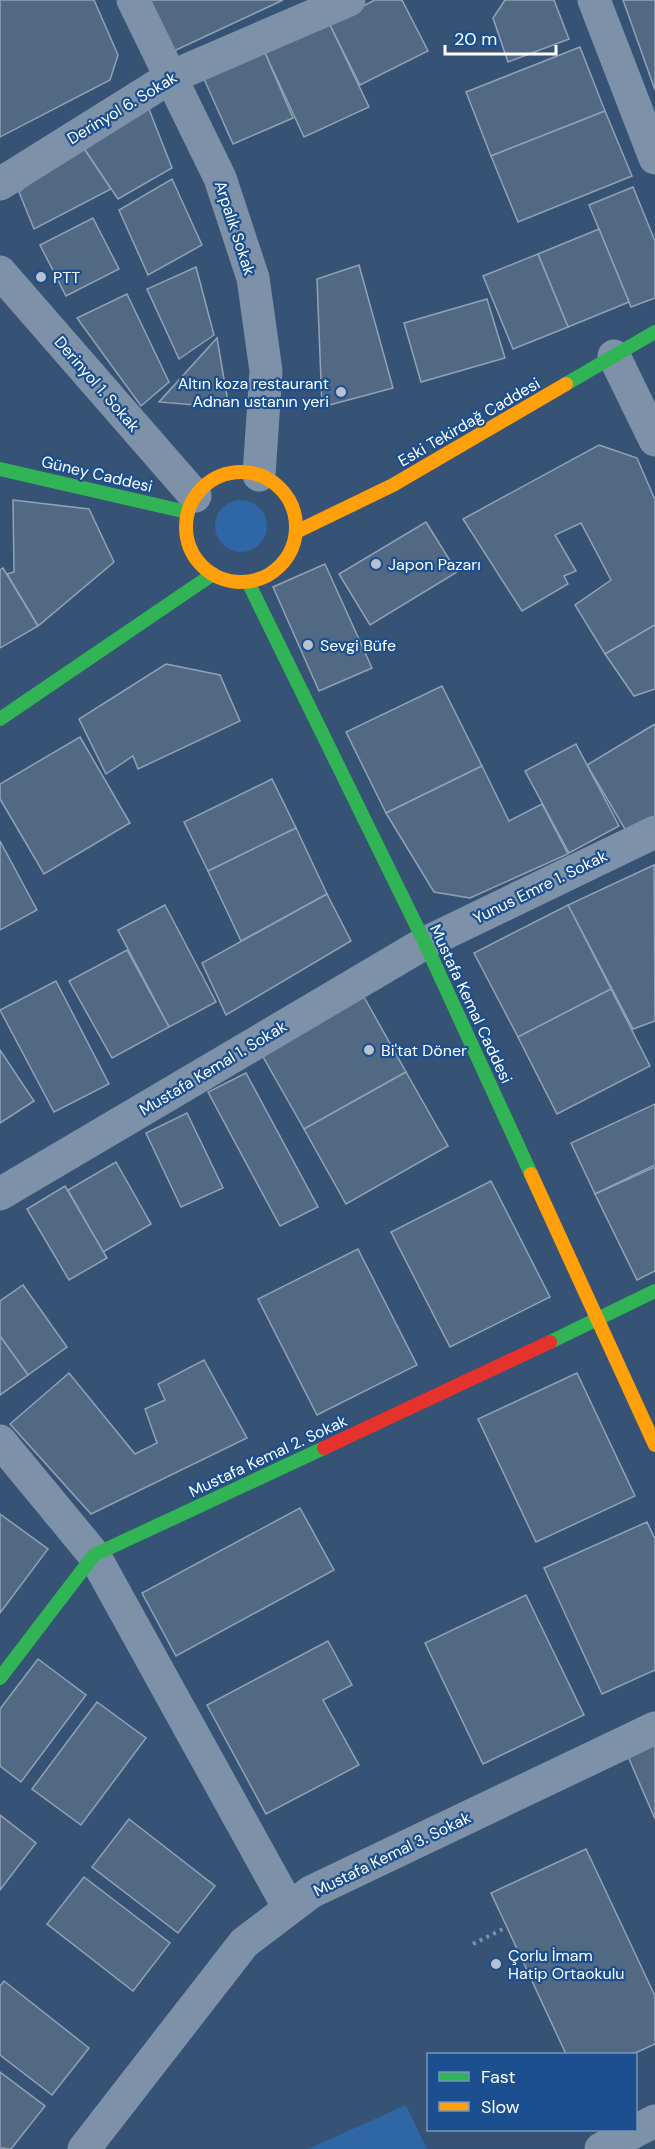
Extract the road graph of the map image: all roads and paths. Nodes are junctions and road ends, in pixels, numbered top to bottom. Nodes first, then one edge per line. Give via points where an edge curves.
1 (133, 0) edge
2 (349, 0) edge
3 (594, 0) edge
4 (171, 77) junction
5 (655, 158) edge
6 (0, 184) edge
7 (0, 272) edge
8 (655, 332) edge
9 (614, 356) junction
10 (655, 440) edge
11 (0, 469) edge
12 (259, 475) junction
13 (191, 504) junction
14 (296, 532) junction
15 (213, 574) junction
16 (248, 582) junction
17 (0, 719) edge
18 (655, 832) edge
19 (426, 943) junction
20 (0, 1194) edge
21 (655, 1291) edge
22 (597, 1320) junction
23 (0, 1441) edge
24 (655, 1445) edge
25 (94, 1555) junction
26 (0, 1678) edge
27 (655, 1728) edge
28 (289, 1908) junction
29 (507, 1928) dead end
30 (473, 1944) dead end
31 (655, 2121) edge
32 (637, 2130) edge
33 (636, 2131) edge
34 (84, 2149) edge
35 (601, 2149) edge

1 - 4 street, Arpalık Sokak
2 - 4 street, Derinyol 6. Sokak
3 - 5 street
4 - 6 street, Derinyol 6. Sokak
4 - 12 street, Arpalık Sokak via 220,178 253,278 266,371
7 - 13 street, Derinyol 1. Sokak
8 - 9 street, Eski Tekirdağ Caddesi
9 - 10 street
9 - 14 street, Eski Tekirdağ Caddesi via 393,485
11 - 13 street, Güney Caddesi
12 - 13 street via 223,475 207,483
12 - 14 street via 275,483 288,497 295,514
13 - 15 street via 185,530 189,548
14 - 16 street via 281,566
15 - 16 street via 230,581
15 - 17 street
16 - 19 street, Mustafa Kemal Caddesi
18 - 19 street, Yunus Emre 1. Sokak
19 - 20 street, Mustafa Kemal 1. Sokak
19 - 22 street, Mustafa Kemal Caddesi
21 - 22 street, Mustafa Kemal 2. Sokak
22 - 24 street, Mustafa Kemal Caddesi
22 - 25 street, Mustafa Kemal 2. Sokak
23 - 25 street
25 - 26 street, Mustafa Kemal 2. Sokak
25 - 28 street
27 - 28 street, Mustafa Kemal 3. Sokak via 311,1892
28 - 34 street, Mustafa Kemal 3. Sokak via 244,1943
29 - 30 path
31 - 32 street
33 - 35 street

